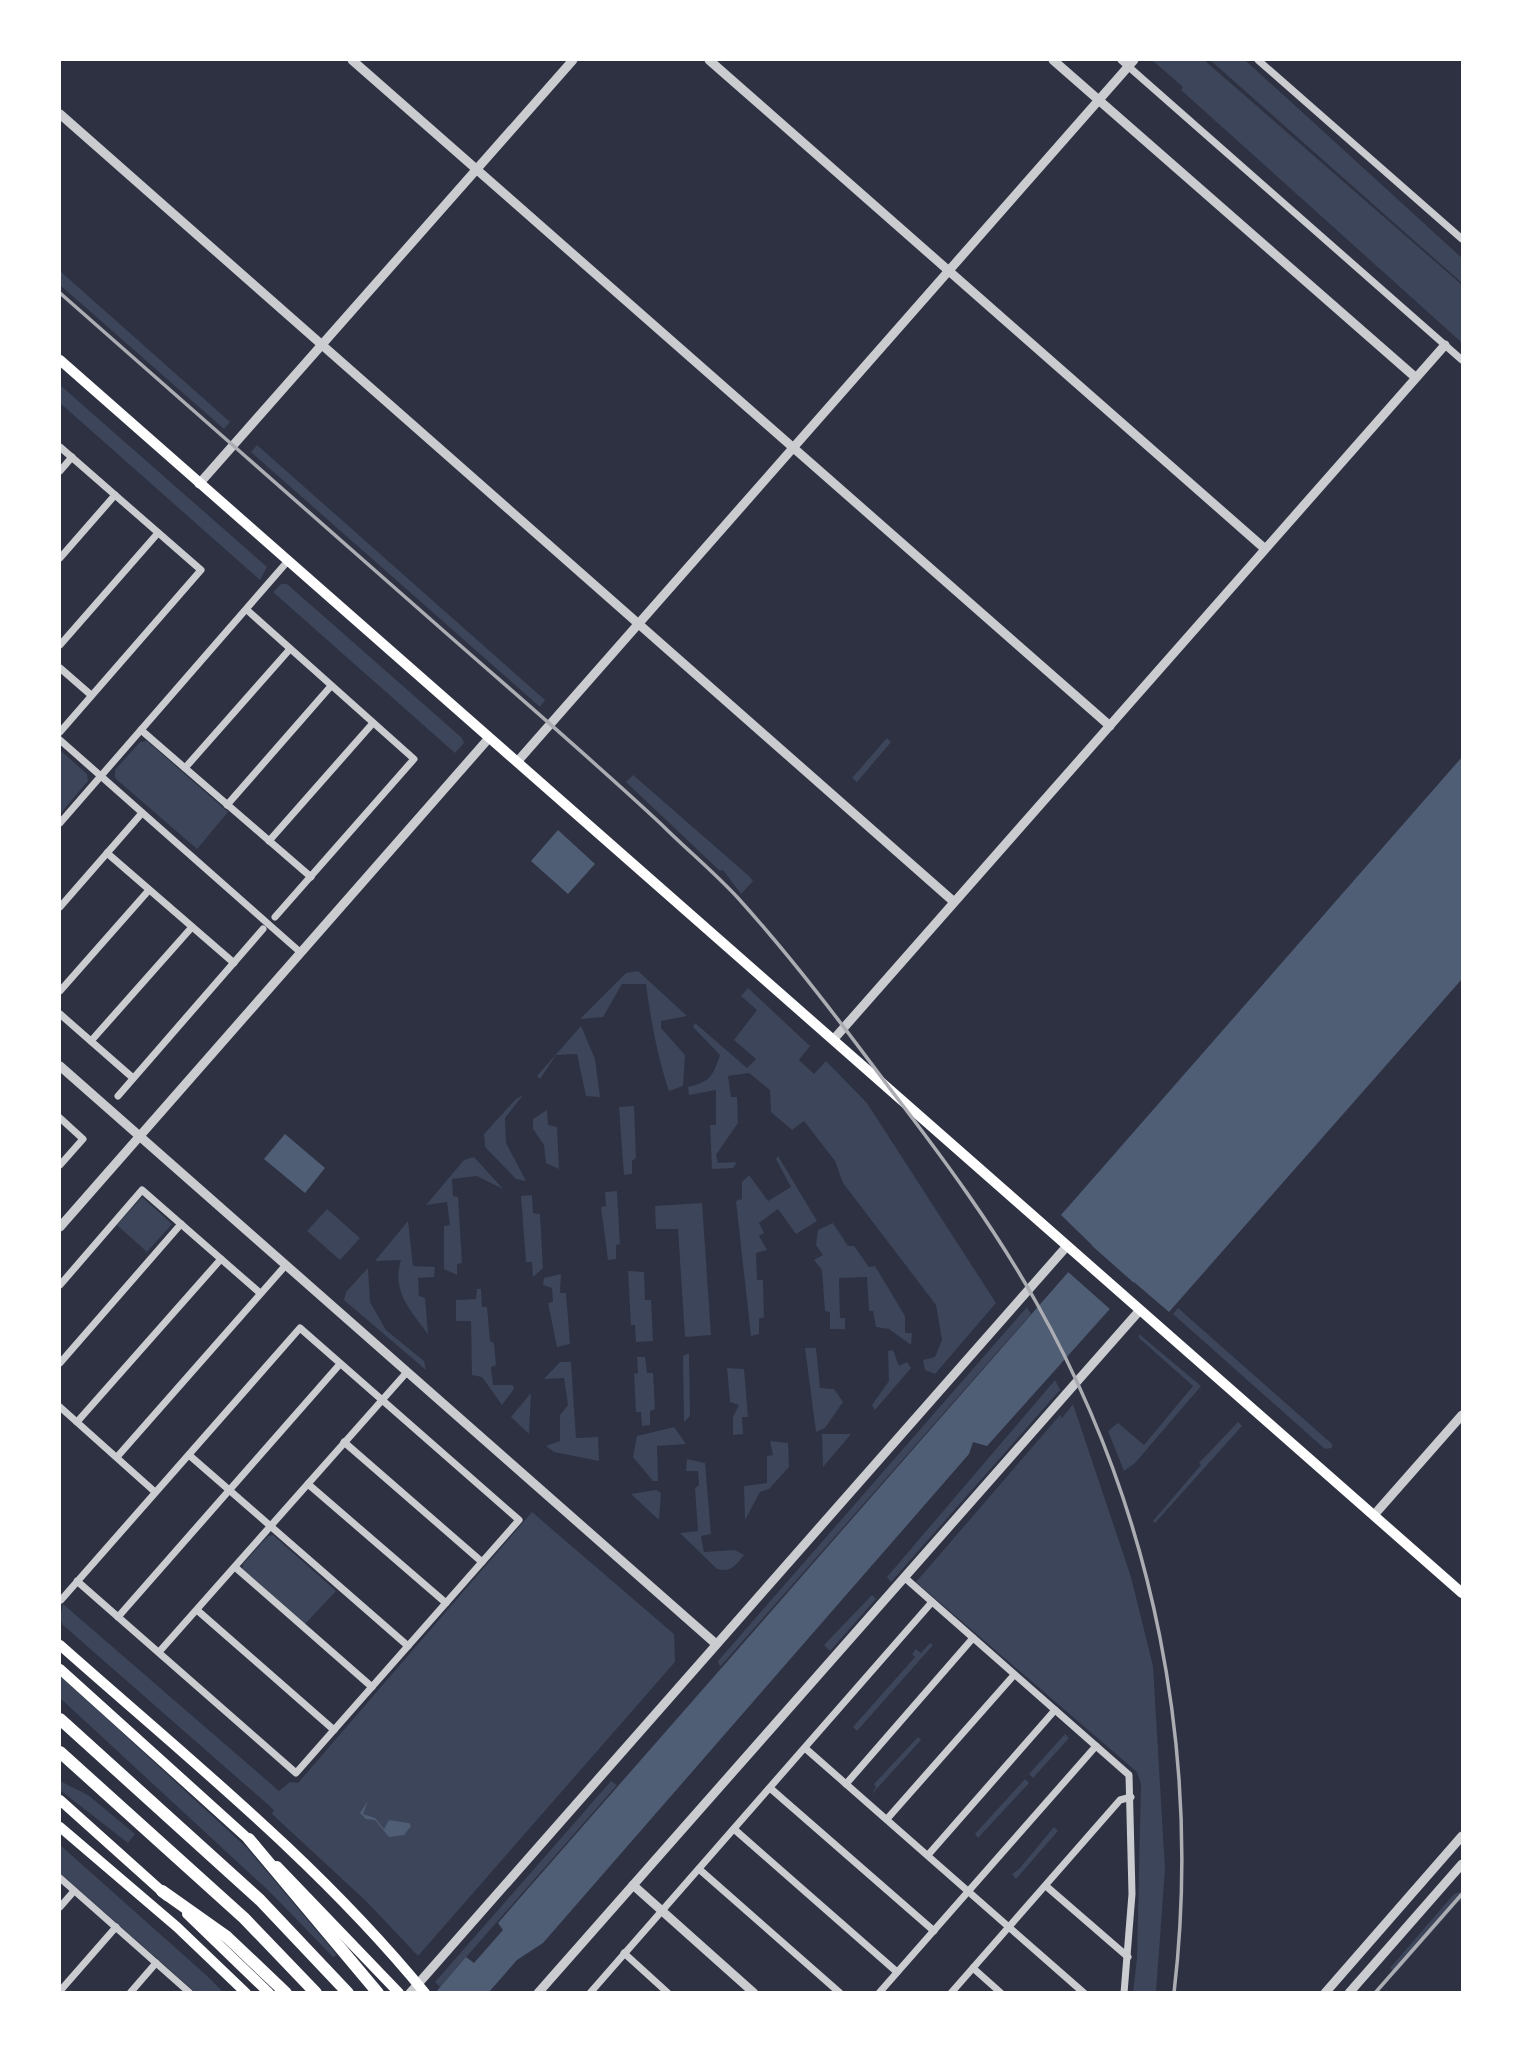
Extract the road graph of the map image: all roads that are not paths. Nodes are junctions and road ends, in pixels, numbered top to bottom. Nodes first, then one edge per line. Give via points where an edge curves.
1 (352, 60) edge
2 (573, 60) edge
3 (709, 60) edge
4 (1054, 60) edge
5 (1258, 60) edge
6 (1128, 62) edge
7 (1100, 100) junction
8 (60, 114) edge
9 (476, 170) junction
10 (1462, 239) edge
11 (948, 270) junction
12 (321, 344) junction
13 (1445, 345) junction
14 (60, 360) edge
15 (1462, 360) edge
16 (1415, 377) junction
17 (60, 447) edge
18 (792, 447) junction
19 (72, 457) junction
20 (60, 471) edge
21 (199, 484) junction
22 (115, 495) junction
23 (158, 533) junction
24 (1264, 548) junction
25 (60, 558) edge
26 (288, 562) junction
27 (247, 610) junction
28 (637, 624) junction
29 (60, 645) edge
30 (289, 649) junction
31 (60, 668) edge
32 (331, 686) junction
33 (91, 695) junction
34 (373, 723) junction
35 (1110, 726) junction
36 (141, 730) junction
37 (60, 732) edge
38 (489, 738) junction
39 (60, 740) edge
40 (517, 762) junction
41 (185, 768) junction
42 (102, 776) junction
43 (227, 805) junction
44 (142, 813) junction
45 (60, 822) edge
46 (269, 841) junction
47 (107, 853) junction
48 (311, 877) junction
49 (149, 890) junction
50 (953, 901) junction
51 (60, 907) edge
52 (275, 917) dead end
53 (192, 927) junction
54 (263, 929) dead end
55 (300, 952) junction
56 (234, 963) junction
57 (60, 991) edge
58 (60, 1014) edge
59 (833, 1040) junction
60 (91, 1041) junction
61 (60, 1066) edge
62 (134, 1078) junction
63 (118, 1096) dead end
64 (60, 1118) edge
65 (139, 1136) junction
66 (60, 1165) edge
67 (181, 1224) junction
68 (60, 1227) edge
69 (1067, 1246) junction
70 (221, 1259) junction
71 (285, 1266) junction
72 (60, 1285) edge
73 (260, 1293) junction
74 (1140, 1310) junction
75 (60, 1363) edge
76 (340, 1364) junction
77 (407, 1372) junction
78 (382, 1400) junction
79 (60, 1407) edge
80 (1462, 1415) edge
81 (77, 1422) junction
82 (344, 1442) junction
83 (189, 1455) junction
84 (117, 1457) junction
85 (308, 1484) junction
86 (230, 1490) junction
87 (155, 1492) junction
88 (1374, 1515) junction
89 (270, 1526) junction
90 (482, 1562) junction
91 (235, 1567) junction
92 (904, 1577) junction
93 (77, 1581) junction
94 (1462, 1593) edge
95 (61, 1600) edge
96 (932, 1602) junction
97 (446, 1603) junction
98 (197, 1610) junction
99 (118, 1617) junction
100 (973, 1638) junction
101 (716, 1644) junction
102 (60, 1646) edge
103 (408, 1646) junction
104 (159, 1652) junction
105 (60, 1669) edge
106 (1014, 1675) junction
107 (372, 1687) junction
108 (1055, 1710) junction
109 (60, 1719) edge
110 (334, 1730) junction
111 (1096, 1746) junction
112 (805, 1748) junction
113 (60, 1752) edge
114 (846, 1784) junction
115 (770, 1788) junction
116 (1131, 1797) junction
117 (60, 1800) edge
118 (887, 1819) junction
119 (60, 1827) edge
120 (734, 1829) junction
121 (1462, 1836) edge
122 (249, 1839) junction
123 (928, 1855) junction
124 (1462, 1864) edge
125 (699, 1869) junction
126 (60, 1878) edge
127 (633, 1885) junction
128 (1046, 1885) junction
129 (74, 1891) junction
130 (162, 1891) joint
131 (968, 1891) junction
132 (60, 1907) edge
133 (662, 1911) junction
134 (116, 1927) junction
135 (1009, 1927) junction
136 (934, 1931) junction
137 (224, 1941) junction
138 (624, 1954) junction
139 (1128, 1957) junction
140 (156, 1963) junction
141 (972, 1968) junction
142 (897, 1972) junction
143 (60, 1991) edge
144 (130, 1993) edge
145 (190, 1993) edge
146 (246, 1993) edge
147 (269, 1993) edge
148 (286, 1993) edge
149 (316, 1993) edge
150 (348, 1993) edge
151 (378, 1993) edge
152 (399, 1993) edge
153 (410, 1993) edge
154 (425, 1993) edge
155 (538, 1993) edge
156 (590, 1993) edge
157 (668, 1993) edge
158 (754, 1993) edge
159 (841, 1993) edge
160 (879, 1993) edge
161 (951, 1993) edge
162 (1000, 1993) edge
163 (1084, 1993) edge
164 (1124, 1993) edge
165 (1325, 1993) edge
166 (1349, 1993) edge

1 - 9 street
2 - 9 street
3 - 11 street
4 - 7 street
5 - 10 street
6 - 7 street
6 - 13 street
7 - 11 street
7 - 16 street
8 - 12 street
9 - 12 street
9 - 18 street
11 - 18 street
11 - 24 street
12 - 21 street
12 - 28 street
13 - 15 street
13 - 16 street
14 - 21 main road
16 - 24 street
17 - 19 street
18 - 28 street
18 - 35 street
19 - 20 street
19 - 22 street
21 - 26 main road
22 - 23 street
22 - 25 street
23 - 29 street
23 - 33 street via 201,570
24 - 35 street
26 - 27 street
26 - 38 main road
27 - 30 street
27 - 36 street
28 - 40 street
28 - 50 street
30 - 32 street
30 - 41 street
31 - 33 street
32 - 34 street
32 - 43 street
33 - 37 street
34 - 46 street
34 - 48 street via 414,759
35 - 50 street
36 - 41 street
36 - 42 street
38 - 40 main road
38 - 55 street
39 - 42 street
40 - 59 main road
41 - 43 street
42 - 44 street
42 - 45 street
43 - 46 street
44 - 47 street
44 - 55 street
46 - 48 street
47 - 49 street
47 - 51 street
48 - 52 street
49 - 53 street
49 - 57 street
50 - 59 street
53 - 56 street
53 - 60 street
54 - 56 street
55 - 65 street
56 - 62 street
58 - 60 street
59 - 69 main road
60 - 62 street
61 - 65 street
62 - 63 street
64 - 66 street via 83,1139
65 - 68 street
65 - 71 street
67 - 70 street
67 - 72 street via 142,1190
67 - 75 street
69 - 74 main road
69 - 101 street
70 - 73 street
70 - 81 street
71 - 73 street
71 - 77 street
73 - 84 street
74 - 88 main road
74 - 92 street
76 - 78 street
76 - 83 street via 300,1328
76 - 86 street
77 - 78 street
77 - 101 street
78 - 82 street
78 - 90 street via 519,1520
79 - 81 street
80 - 88 street
81 - 84 street
82 - 85 street
82 - 90 street
83 - 86 street
83 - 87 street
84 - 87 street
85 - 89 street
85 - 97 street
86 - 89 street
86 - 99 street
87 - 93 street
88 - 94 main road
89 - 91 street
89 - 103 street
90 - 97 street
91 - 98 street
91 - 107 street
92 - 96 street
92 - 127 street
93 - 95 street
93 - 99 street
96 - 100 street
96 - 112 street
97 - 103 street
98 - 104 street
98 - 110 street
99 - 104 street
100 - 106 street
100 - 114 street
101 - 153 street
102 - 154 highway via 312,1871
103 - 107 street
104 - 110 street via 296,1773
105 - 122 highway
106 - 108 street
106 - 118 street
107 - 110 street
108 - 111 street
108 - 123 street
109 - 150 highway via 260,1900
111 - 116 street via 1129,1775
111 - 131 street
112 - 114 street
112 - 115 street
113 - 149 highway via 244,1918
114 - 118 street
115 - 120 street
115 - 136 street
116 - 128 street via 1120,1800
116 - 139 street
117 - 130 highway
118 - 123 street
119 - 146 highway
120 - 125 street
120 - 142 street
121 - 165 street
122 - 151 highway
122 - 152 highway
123 - 131 street
124 - 166 street
125 - 133 street
125 - 159 street
126 - 129 street
127 - 133 street
127 - 155 street
128 - 135 street
128 - 139 street
129 - 132 street
129 - 134 street
130 - 137 highway
131 - 135 street
131 - 136 street
133 - 138 street
133 - 158 street
134 - 140 street
134 - 143 street
135 - 141 street
135 - 163 street
136 - 142 street
137 - 147 highway
137 - 148 highway
138 - 156 street
138 - 157 street
139 - 164 street
140 - 144 street
140 - 145 street
141 - 161 street
141 - 162 street
142 - 160 street

